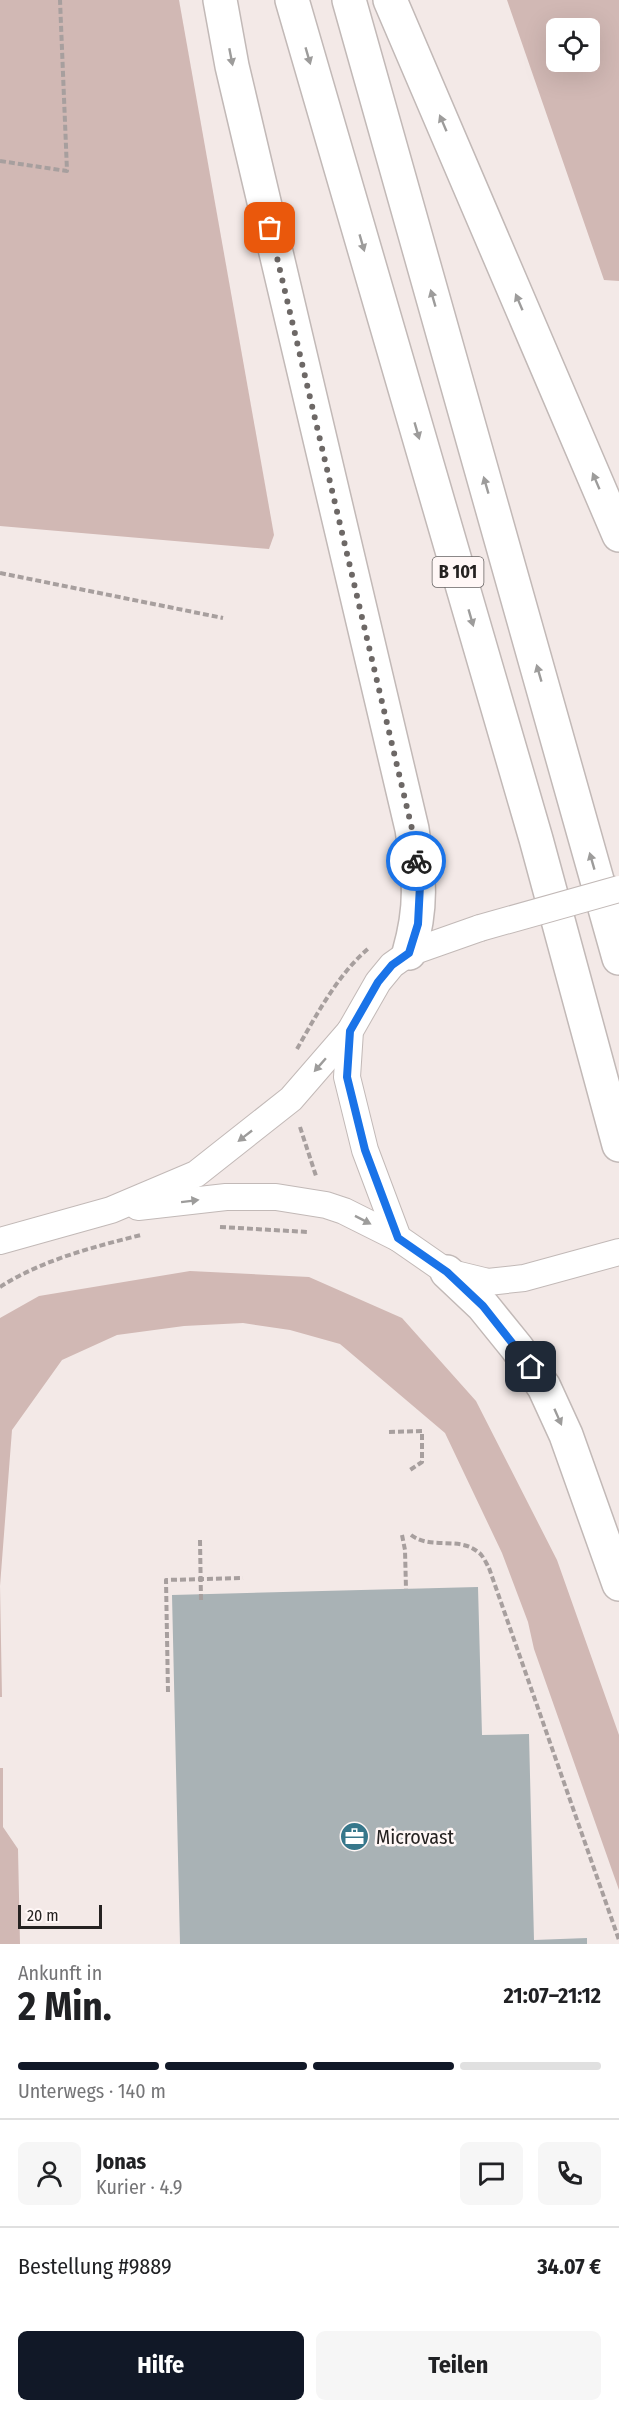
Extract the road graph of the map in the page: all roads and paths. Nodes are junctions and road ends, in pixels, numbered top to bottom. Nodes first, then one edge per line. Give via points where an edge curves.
1 (60, 0) edge
2 (220, 0) edge
3 (292, 0) edge
4 (350, 0) edge
5 (390, 0) edge
6 (0, 161) edge
7 (619, 535) edge
8 (0, 573) edge
9 (223, 618) dead end
10 (619, 889) edge
11 (409, 953) junction
12 (619, 958) edge
13 (350, 1031) junction
14 (291, 1099) junction
15 (619, 1145) edge
16 (326, 1205) junction
17 (111, 1210) junction
18 (210, 1227) dead end
19 (150, 1233) dead end
20 (398, 1238) junction
21 (0, 1241) edge
22 (619, 1252) edge
23 (447, 1272) junction
24 (0, 1287) edge
25 (389, 1432) dead end
26 (410, 1470) dead end
27 (402, 1535) dead end
28 (411, 1535) dead end
29 (200, 1540) dead end
30 (243, 1578) dead end
31 (201, 1579) junction
32 (619, 1584) edge
33 (406, 1588) dead end
34 (201, 1600) dead end
35 (168, 1692) dead end
36 (619, 1940) edge

1 - 6 path via 67,171
2 -> 11 highway via 232,66 412,829 420,885 418,924
3 -> 15 highway, B 101 via 529,816
12 -> 4 highway, B 101
7 -> 5 highway
8 - 9 path
10 - 11 street, bridge via 480,928
11 - 13 street via 378,982
13 -> 14 street
13 - 20 street via 347,1077 365,1150
14 - 16 path
14 -> 17 street via 196,1174
17 -> 16 street via 226,1197 276,1197
16 - 18 path via 323,1233
16 -> 20 street
17 - 21 street
19 - 24 path via 46,1264
20 - 23 street
22 - 23 street via 524,1278 488,1282
23 -> 32 highway via 483,1306 544,1386 566,1435
25 - 26 path via 422,1431 422,1462
27 - 33 path
28 - 36 path via 420,1542 466,1545 479,1552 489,1568
29 - 31 path
30 - 31 path
31 - 34 path
31 - 35 path via 166,1580

